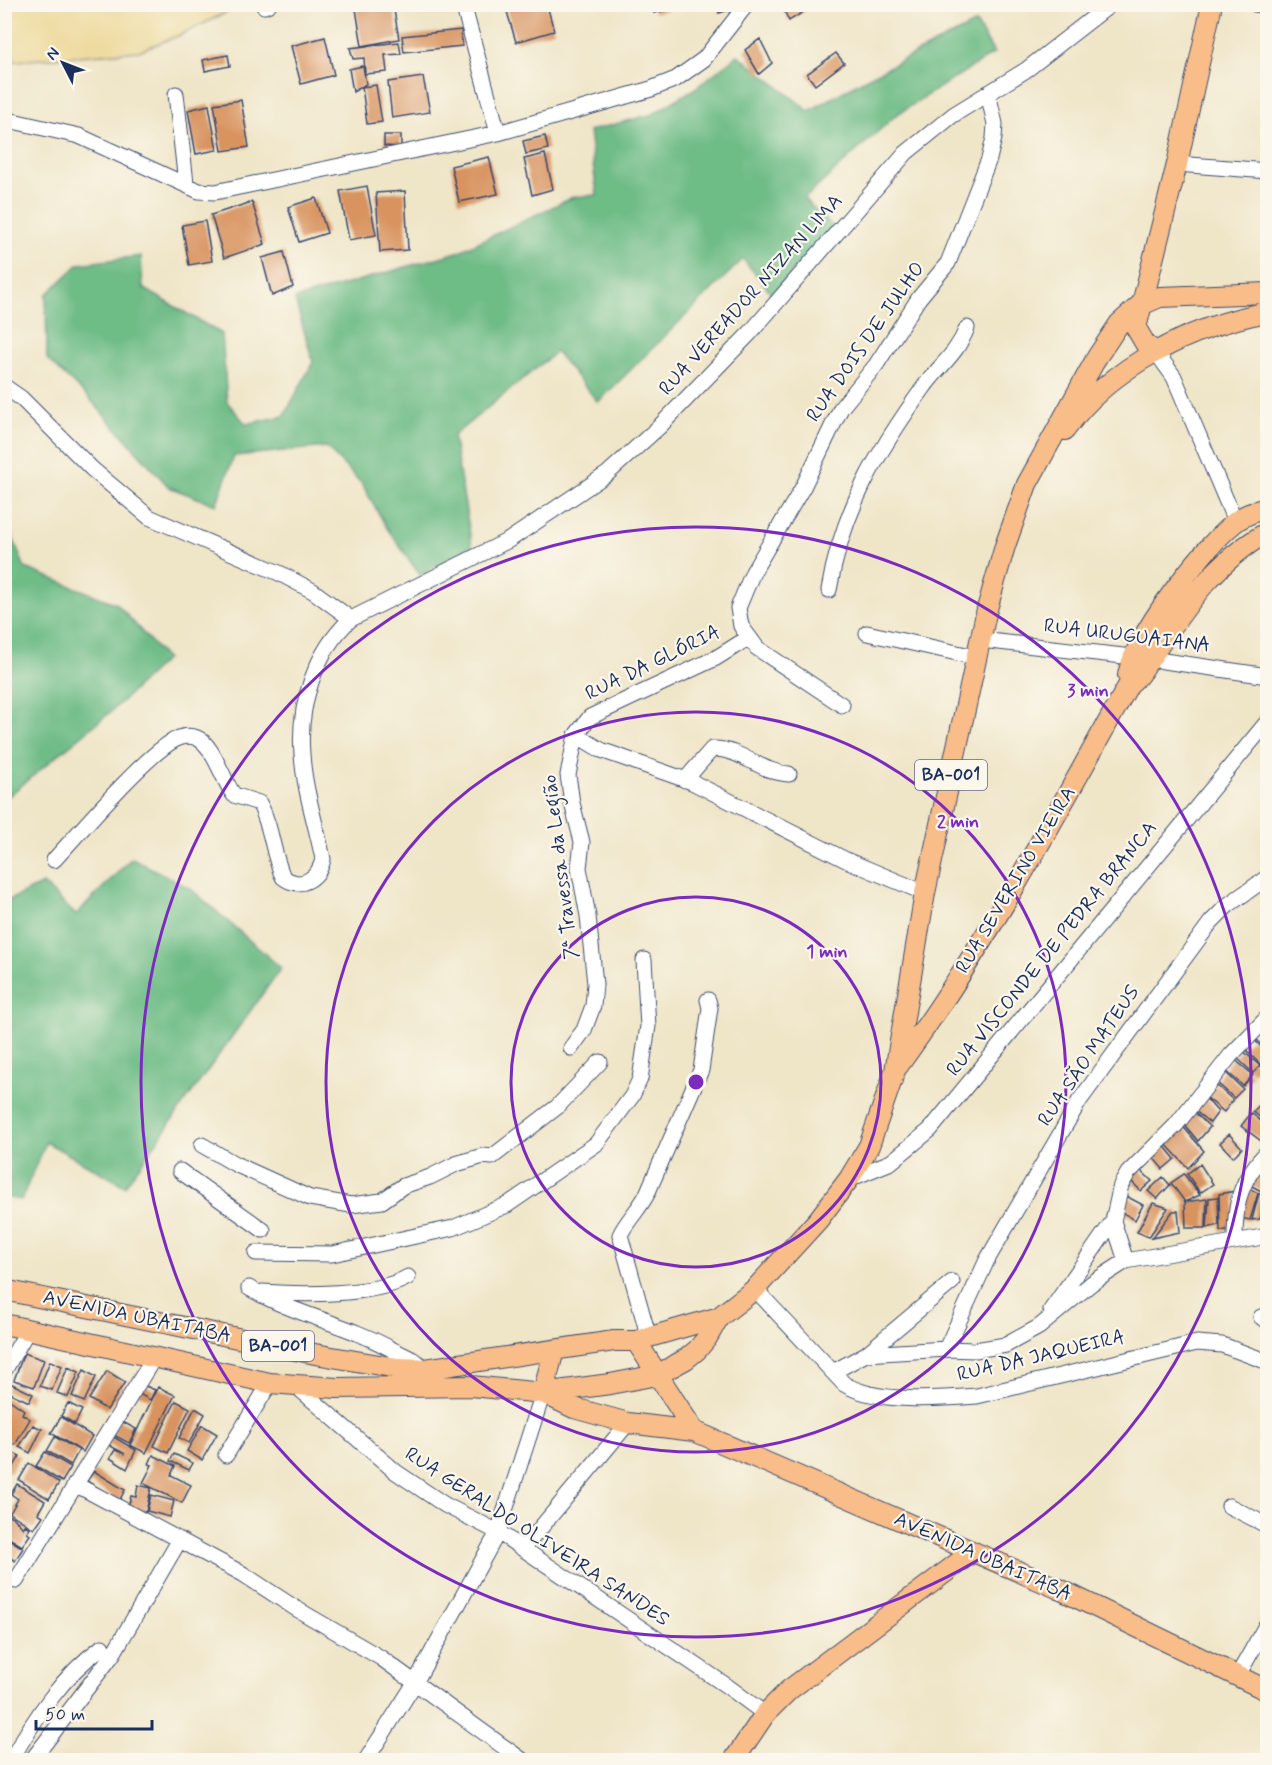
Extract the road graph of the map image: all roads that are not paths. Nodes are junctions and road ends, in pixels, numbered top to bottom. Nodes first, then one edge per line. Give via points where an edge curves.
1 (463, 4) edge
2 (747, 4) edge
3 (1111, 4) edge
4 (1212, 4) edge
5 (1255, 4) edge
6 (1268, 6) edge
7 (988, 93) junction
8 (176, 94) dead end
9 (4, 119) edge
10 (498, 133) junction
11 (1177, 164) junction
12 (1268, 171) edge
13 (186, 183) junction
14 (1268, 293) edge
15 (1188, 296) junction
16 (1139, 306) junction
17 (1268, 312) edge
18 (967, 328) dead end
19 (1204, 330) junction
20 (1156, 352) junction
21 (5, 387) edge
22 (1027, 484) junction
23 (1268, 507) edge
24 (1235, 521) junction
25 (1268, 532) edge
26 (829, 590) dead end
27 (351, 619) junction
28 (867, 633) dead end
29 (748, 638) junction
30 (981, 640) junction
31 (966, 655) dead end
32 (1143, 658) junction
33 (1268, 676) edge
34 (842, 705) dead end
35 (1268, 721) edge
36 (576, 735) junction
37 (789, 774) dead end
38 (685, 780) junction
39 (54, 860) dead end
40 (1268, 877) edge
41 (925, 893) junction
42 (644, 960) dead end
43 (708, 1000) dead end
44 (1268, 1017) edge
45 (571, 1048) dead end
46 (600, 1062) dead end
47 (895, 1071) junction
48 (202, 1145) dead end
49 (1268, 1151) edge
50 (180, 1171) dead end
51 (849, 1179) junction
52 (1113, 1221) junction
53 (262, 1230) dead end
54 (1268, 1236) edge
55 (1235, 1240) junction
56 (256, 1253) dead end
57 (1126, 1261) junction
58 (408, 1277) dead end
59 (952, 1282) dead end
60 (755, 1288) junction
61 (4, 1290) edge
62 (719, 1317) junction
63 (4, 1324) edge
64 (1040, 1327) junction
65 (28, 1330) junction
66 (642, 1340) junction
67 (946, 1349) junction
68 (554, 1350) junction
69 (866, 1354) junction
70 (155, 1356) junction
71 (1268, 1362) edge
72 (425, 1369) junction
73 (4, 1371) edge
74 (833, 1372) junction
75 (657, 1375) junction
76 (270, 1383) junction
77 (295, 1385) junction
78 (543, 1393) junction
79 (628, 1423) junction
80 (694, 1431) junction
81 (225, 1455) dead end
82 (75, 1485) junction
83 (1229, 1506) dead end
84 (1268, 1526) edge
85 (498, 1532) junction
86 (179, 1541) junction
87 (523, 1549) junction
88 (971, 1553) junction
89 (16, 1581) dead end
90 (1268, 1622) edge
91 (102, 1647) dead end
92 (1238, 1676) junction
93 (415, 1683) junction
94 (1268, 1691) edge
95 (765, 1714) junction
96 (4, 1739) edge
97 (20, 1744) junction
98 (11, 1761) edge
99 (32, 1761) edge
100 (366, 1761) edge
101 (522, 1761) edge
102 (734, 1761) edge

1 - 10 street
2 - 10 street via 704,59 676,79 615,101
3 - 7 street, RUA VEREADOR NIZAN LIMA via 1026,70
4 - 11 main road
5 - 6 street
7 - 27 street, RUA VEREADOR NIZAN LIMA via 906,153 750,333 607,474 509,540
7 - 29 street, RUA DOIS DE JULHO via 994,138 955,250 876,365 841,408 803,487 753,572 738,615
8 - 13 street
9 - 13 street via 79,136
10 - 13 street via 215,192 199,191
11 - 12 street
11 - 16 main road
14 - 15 main road, BA-001
15 - 16 main road, BA-001 via 1160,297
15 - 19 main road via 1203,310
16 - 20 main road via 1136,328 1146,345
16 - 22 main road, BA-001 via 1119,324 1097,357
17 - 19 main road, BA-001
18 - 26 street via 953,356 925,385 886,441 853,502 835,551
19 - 20 main road, BA-001
20 - 22 main road, BA-001 via 1129,367 1096,396 1068,425
20 - 24 street via 1174,377
21 - 27 street via 149,517 279,573 313,591
22 - 30 main road, BA-001 via 1005,546
23 - 24 main road, RUA SEVERINO VIEIRA
24 - 32 main road, RUA SEVERINO VIEIRA via 1187,571 1149,630
25 - 32 main road, RUA SEVERINO VIEIRA via 1227,558
27 - 39 street, RUA VEREADOR NIZAN LIMA via 324,654 307,695 302,724 302,755 322,859 321,870 312,879 295,883 283,877 275,859 267,817 259,803 234,795 209,749 199,738 187,736 169,744 146,763
28 - 31 street
29 - 34 street, RUA DA GLÓRIA via 782,668
29 - 36 street, RUA DA GLÓRIA via 716,658 590,717
30 - 32 street, RUA URUGUAIANA
30 - 41 main road, BA-001
32 - 33 street, RUA URUGUAIANA
32 - 47 main road, RUA SEVERINO VIEIRA via 1040,844 948,995
35 - 51 street, RUA VISCONDE DE PEDRA BRANCA via 930,1130 891,1162
36 - 38 street via 601,750
36 - 45 street, 7ª Travessa da Legião via 568,775 582,842 579,868 595,984 593,1006 584,1030
37 - 38 street via 776,773 736,753 712,749
38 - 41 street via 846,860
40 - 67 street, RUA SÃO MATEUS via 1211,922 1080,1100 987,1260
41 - 47 main road, BA-001
42 - 56 street via 648,1026 640,1079 596,1144 507,1205 453,1228 332,1254
43 - 66 street via 706,1051 696,1088 647,1194 620,1235
44 - 52 street via 1231,1055 1176,1125 1128,1173 1121,1185
46 - 48 street via 557,1107 489,1159 483,1156 456,1164 403,1185 382,1201 351,1205 310,1198
47 - 51 main road, BA-001 via 869,1146
49 - 55 street via 1244,1180 1237,1203
50 - 53 street
51 - 60 main road, BA-001 via 818,1220
52 - 57 street
52 - 64 street
54 - 55 street
55 - 57 street
57 - 64 street via 1092,1283
58 - 72 street via 398,1283 351,1291 300,1294 253,1290 294,1310 369,1336 414,1358
59 - 69 street
60 - 62 main road, BA-001
60 - 74 street, RUA DA JAQUEIRA
61 - 72 main road, AVENIDA UBAITABA / BA-001 via 315,1354
62 - 66 main road, BA-001
62 - 75 main road, BA-001 via 697,1350
63 - 65 main road, AVENIDA UBAITABA / BA-001
64 - 67 street via 1006,1345
65 - 70 main road, AVENIDA UBAITABA / BA-001
65 - 73 street
66 - 68 main road, AVENIDA UBAITABA / BA-001
66 - 75 main road
67 - 69 street
68 - 72 main road, AVENIDA UBAITABA / BA-001
68 - 78 main road
69 - 74 street
70 - 76 main road, AVENIDA UBAITABA / BA-001
70 - 82 street
71 - 74 street, RUA DA JAQUEIRA via 1222,1345 1197,1343 977,1396 945,1398 863,1394 844,1384
75 - 78 main road, AVENIDA UBAITABA / BA-001
75 - 80 main road
76 - 77 main road, AVENIDA UBAITABA / BA-001
76 - 81 street
77 - 78 main road, AVENIDA UBAITABA / BA-001 via 471,1386
77 - 85 street, RUA GERALDO OLIVEIRA SANDES via 396,1472 445,1505
78 - 79 main road, AVENIDA UBAITABA via 574,1408
78 - 85 street
79 - 80 main road, AVENIDA UBAITABA
79 - 87 street
80 - 88 main road, AVENIDA UBAITABA
82 - 86 street
82 - 89 street
83 - 84 street
85 - 87 street, RUA GERALDO OLIVEIRA SANDES
85 - 93 street
86 - 93 street via 243,1574
86 - 99 street via 131,1628
87 - 95 street, RUA GERALDO OLIVEIRA SANDES
88 - 92 main road, AVENIDA UBAITABA via 1057,1588
88 - 95 main road via 789,1690
90 - 92 street
91 - 97 street via 78,1664
92 - 94 main road, AVENIDA UBAITABA
93 - 100 street
93 - 101 street
95 - 102 main road
96 - 97 street
97 - 98 street

